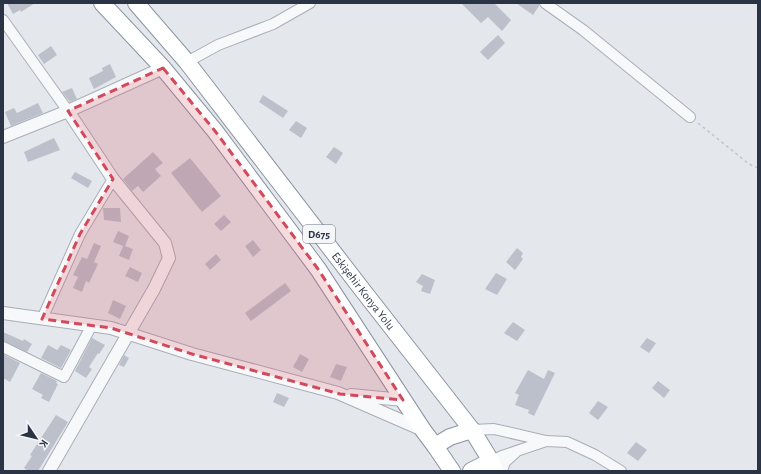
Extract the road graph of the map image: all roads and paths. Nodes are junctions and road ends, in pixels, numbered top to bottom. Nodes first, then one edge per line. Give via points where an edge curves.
1 (102, 3) edge
2 (136, 3) edge
3 (310, 3) edge
4 (545, 3) edge
5 (3, 22) edge
6 (187, 62) junction
7 (163, 68) junction
8 (68, 110) junction
9 (690, 117) joint
10 (3, 137) edge
11 (758, 168) edge
12 (113, 178) junction
13 (3, 313) edge
14 (42, 319) junction
15 (92, 325) junction
16 (128, 334) junction
17 (3, 348) edge
18 (340, 394) junction
19 (403, 400) junction
20 (423, 430) junction
21 (472, 430) junction
22 (546, 441) junction
23 (435, 446) junction
24 (496, 468) edge
25 (49, 471) edge
26 (452, 471) edge
27 (471, 471) edge
28 (621, 471) edge

1 - 7 highway, D675
2 - 6 highway, Eskişehir Konya Yolu / D675
3 - 6 street via 273,24 218,45
4 - 9 street via 583,30
5 - 8 street
6 - 21 highway, Eskişehir Konya Yolu / D675
7 - 8 street
7 - 19 highway, D675 via 215,131 318,269
8 - 10 street
8 - 12 street
9 - 11 path via 749,164
12 - 14 street via 80,234
12 - 16 street via 165,243 169,258
13 - 14 street
14 - 15 street
15 - 16 street
15 - 17 street via 64,377
16 - 18 street
16 - 25 street
18 - 19 street
18 - 20 street
19 - 20 highway, D675
20 - 23 highway, D675
21 - 22 street via 494,429
21 - 23 highway via 450,437
21 - 24 highway, Eskişehir Konya Yolu / D675
22 - 24 street via 517,450
22 - 28 street via 567,442
23 - 26 highway, D675
24 - 27 highway

